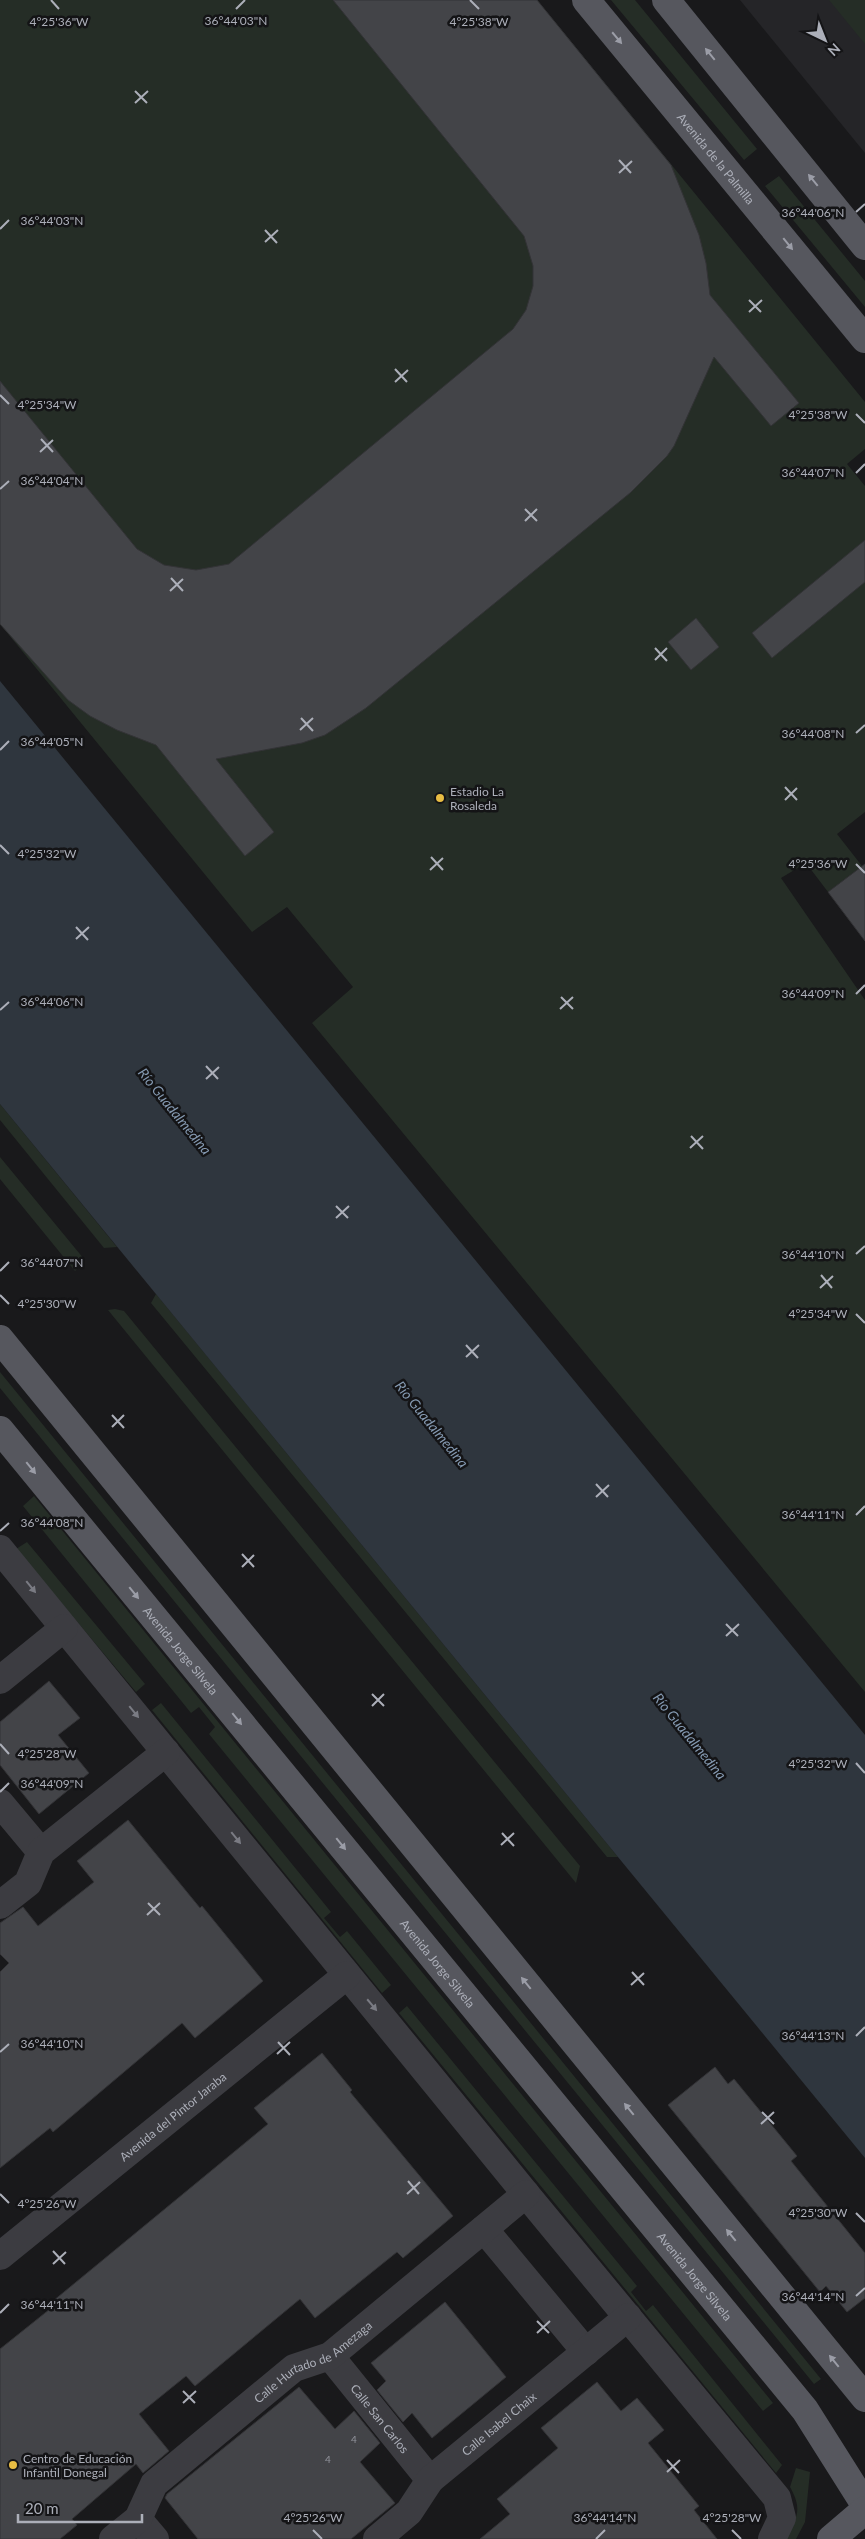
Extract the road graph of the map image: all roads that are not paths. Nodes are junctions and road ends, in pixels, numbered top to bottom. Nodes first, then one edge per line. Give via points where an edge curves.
1 (586, 0) edge
2 (666, 0) edge
3 (865, 246) edge
4 (865, 339) edge
5 (0, 1340) edge
6 (0, 1430) edge
7 (0, 1549) edge
8 (64, 1628) junction
9 (0, 1680) edge
10 (166, 1752) junction
11 (0, 1803) edge
12 (41, 1852) junction
13 (0, 1905) edge
14 (347, 1975) junction
15 (526, 2194) junction
16 (484, 2230) junction
17 (0, 2256) edge
18 (628, 2317) junction
19 (586, 2352) junction
20 (330, 2356) junction
21 (865, 2398) edge
22 (430, 2480) junction
23 (865, 2504) edge
24 (865, 2510) edge
25 (147, 2529) edge
26 (777, 2529) edge
27 (113, 2539) edge
28 (377, 2539) edge
29 (832, 2539) edge

1 -> 4 main road, Avenida de la Palmilla
3 -> 2 main road
21 -> 5 main road
6 -> 23 main road, Avenida Jorge Silvela via 805,2410
7 -> 8 street
8 - 9 street
8 -> 10 street
10 - 12 street
10 -> 14 street
11 - 12 street
12 - 13 street via 28,1882
14 -> 15 street
14 - 17 street, Avenida del Pintor Jaraba
15 - 16 street, Calle Hurtado de Amezaga
15 - 18 street
16 - 19 street
16 - 20 street, Calle Hurtado de Amezaga
18 - 19 street, Calle Isabel Chaix
18 - 26 street via 777,2498
19 - 22 street, Calle Isabel Chaix
20 - 22 street, Calle San Carlos
20 - 25 street, Calle Hurtado de Amezaga via 294,2368 154,2484
22 - 28 street, Calle Isabel Chaix via 409,2512
24 - 29 main road
25 - 27 street, Calle Hurtado de Amezaga

